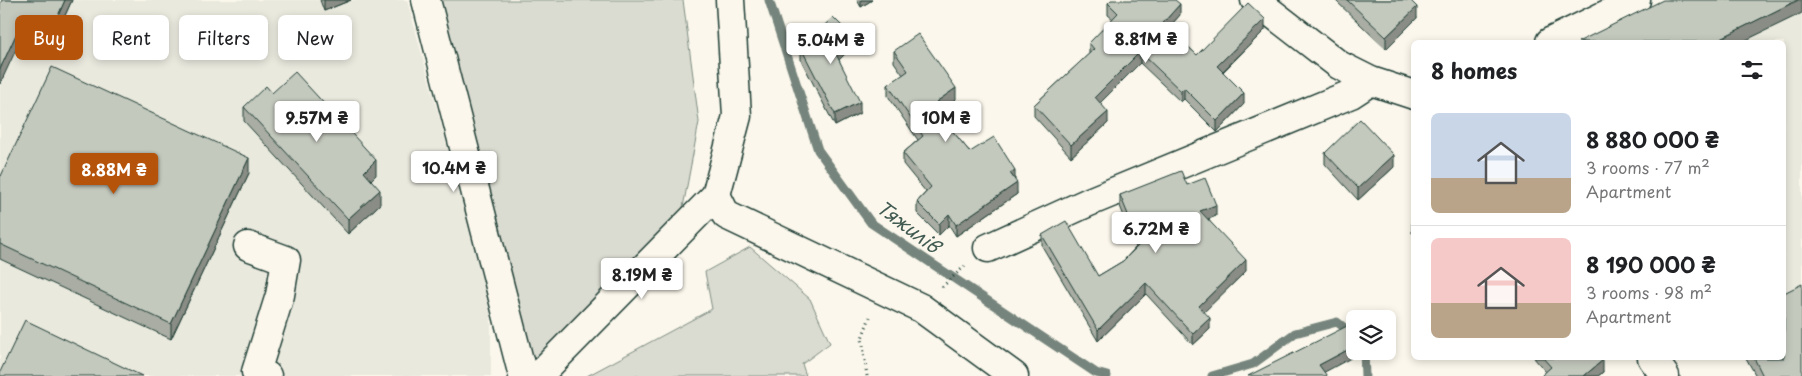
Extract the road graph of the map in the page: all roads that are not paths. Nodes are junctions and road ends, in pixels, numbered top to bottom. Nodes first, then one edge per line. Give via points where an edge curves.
1 (426, 0) edge
2 (730, 0) edge
3 (1255, 0) edge
4 (1636, 0) edge
5 (1554, 40) edge
6 (1371, 81) junction
7 (1411, 94) edge
8 (716, 195) junction
9 (248, 246) dead end
10 (988, 248) dead end
11 (1654, 360) edge
12 (259, 375) edge
13 (523, 376) edge
14 (538, 376) edge
15 (1014, 376) edge
16 (1666, 376) edge

1 - 13 street
2 - 8 street via 736,116
3 - 6 street via 1339,65
4 - 5 street
6 - 7 street
6 - 10 street via 1351,94 1089,202
8 - 14 street
8 - 15 street via 726,215 921,308
9 - 12 street via 286,260
11 - 16 street

